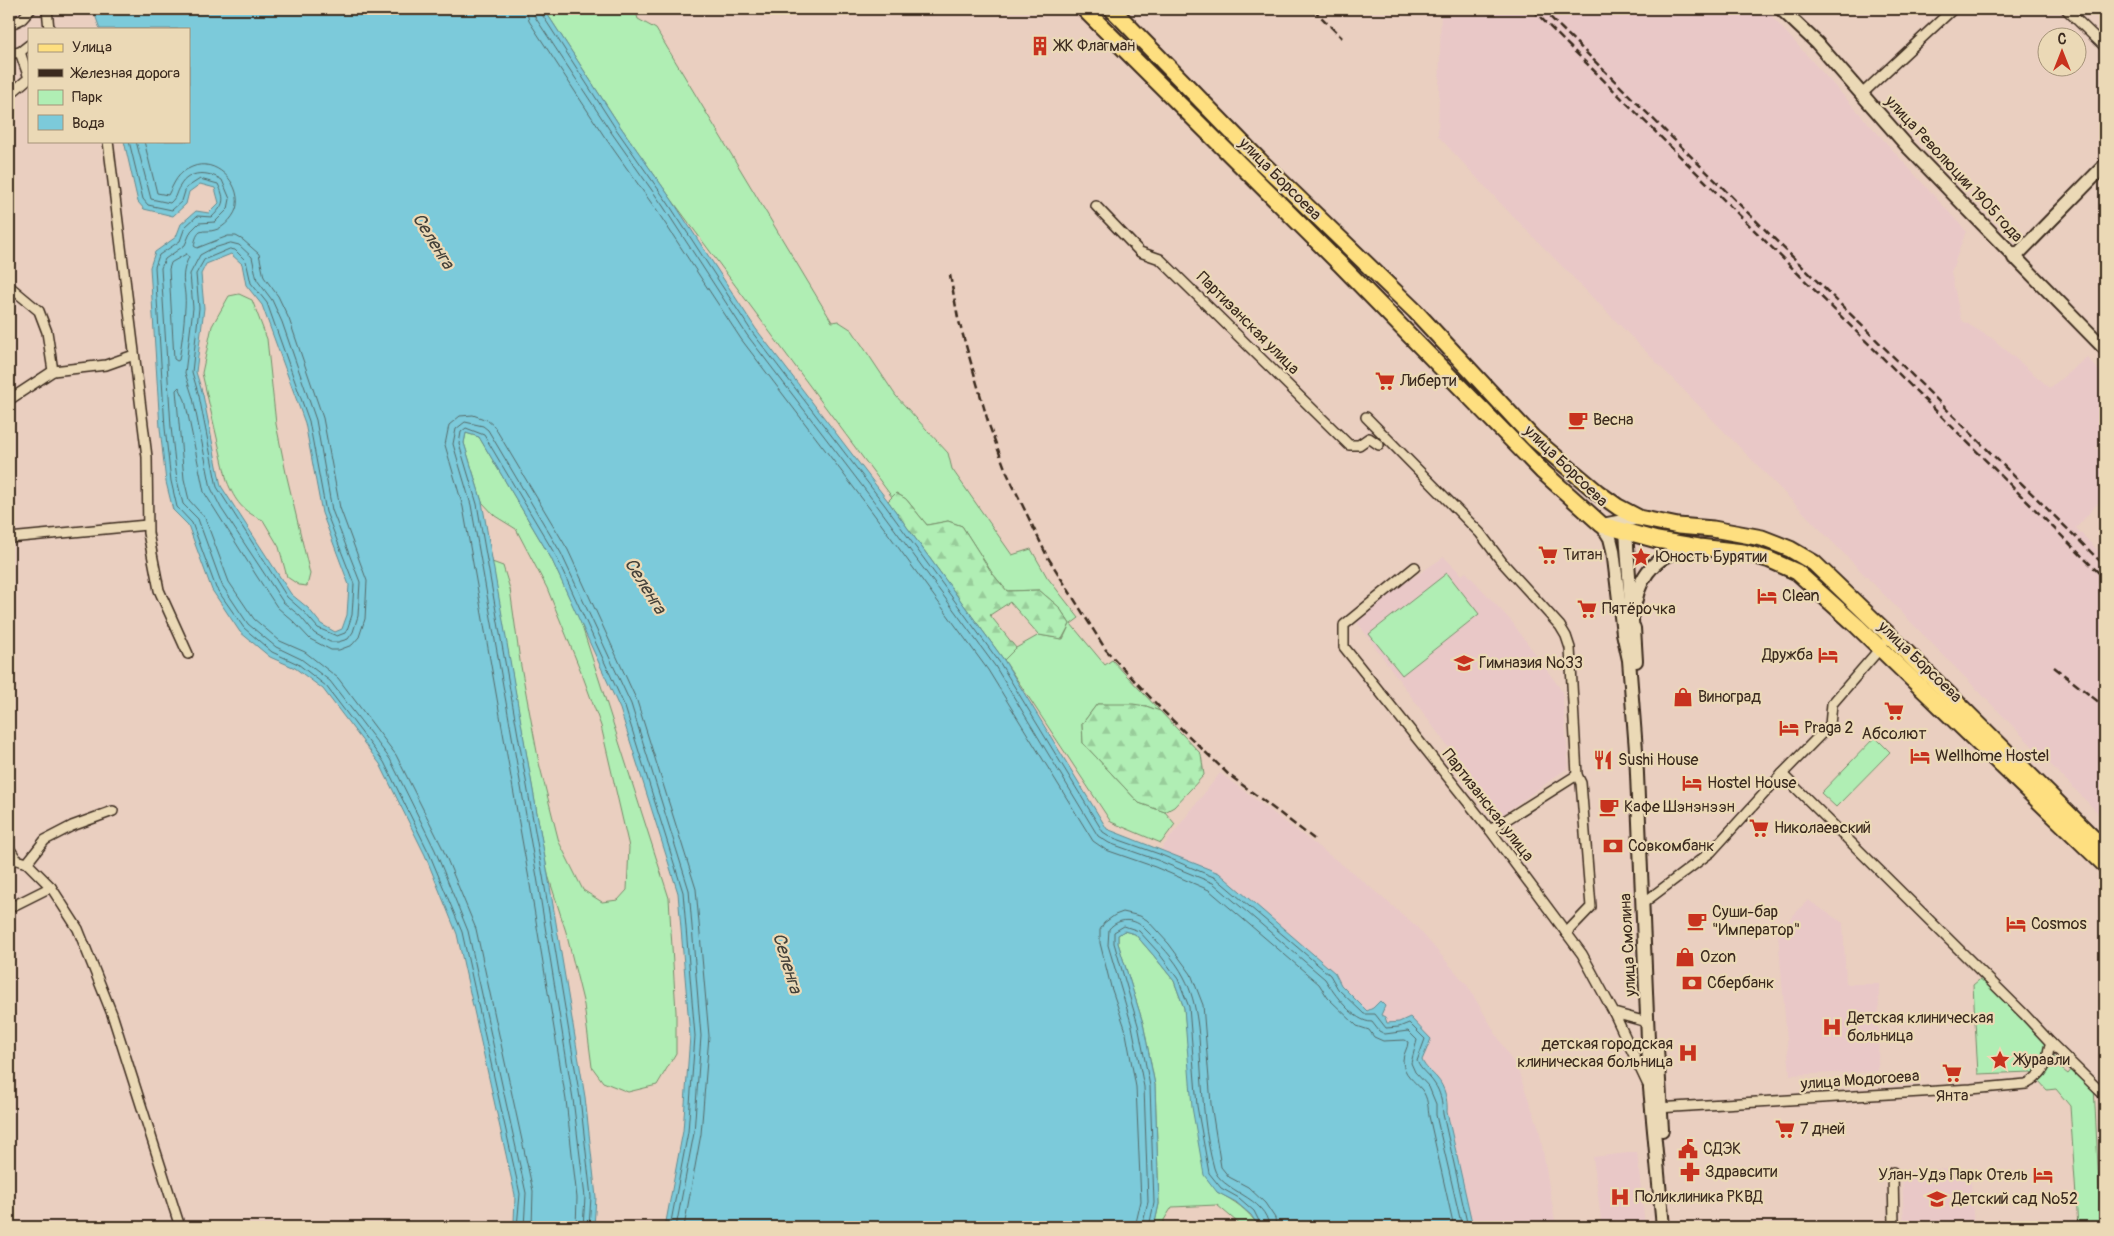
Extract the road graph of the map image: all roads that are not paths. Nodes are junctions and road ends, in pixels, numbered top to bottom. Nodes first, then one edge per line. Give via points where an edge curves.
1 (31, 9) edge
2 (47, 9) edge
3 (1084, 9) edge
4 (1781, 9) edge
5 (1953, 9) edge
6 (2066, 9) edge
7 (1116, 10) edge
8 (9, 25) edge
9 (1102, 27) junction
10 (49, 28) edge
11 (28, 46) edge
12 (2105, 47) edge
13 (20, 52) junction
14 (9, 54) edge
15 (28, 75) edge
16 (28, 79) edge
17 (1863, 93) junction
18 (9, 95) edge
19 (108, 142) edge
20 (2105, 165) edge
21 (1096, 206) dead end
22 (2014, 258) junction
23 (9, 286) edge
24 (2105, 348) edge
25 (134, 355) junction
26 (54, 371) junction
27 (9, 400) edge
28 (1366, 417) dead end
29 (1533, 438) junction
30 (1379, 445) dead end
31 (1522, 449) junction
32 (1597, 492) junction
33 (1639, 518) junction
34 (147, 525) junction
35 (1602, 525) junction
36 (1623, 526) junction
37 (9, 538) edge
38 (1699, 547) junction
39 (1415, 567) dead end
40 (1633, 613) junction
41 (1634, 628) junction
42 (1890, 636) junction
43 (1880, 649) junction
44 (188, 654) dead end
45 (1629, 660) junction
46 (1782, 774) junction
47 (1577, 775) junction
48 (114, 811) dead end
49 (1490, 830) junction
50 (9, 848) edge
51 (2105, 850) edge
52 (27, 863) junction
53 (2105, 865) edge
54 (51, 887) junction
55 (1646, 901) junction
56 (9, 908) edge
57 (1566, 933) junction
58 (1614, 1012) junction
59 (1647, 1022) junction
60 (2049, 1046) junction
61 (1650, 1088) junction
62 (2105, 1096) edge
63 (1656, 1108) junction
64 (1893, 1172) dead end
65 (180, 1227) edge
66 (1663, 1227) edge
67 (1670, 1227) edge
68 (1894, 1227) edge

1 - 8 street via 22,19
2 - 10 street
3 - 9 main road, улица Борсоева
4 - 17 main road, улица Революции 1905 года
5 - 17 street
6 - 12 street
7 - 9 main road
7 - 29 main road, улица Борсоева via 1260,161 1415,311
9 - 31 main road, улица Борсоева
11 - 13 street
13 - 14 street
13 - 15 street
16 - 18 street
17 - 22 main road, улица Революции 1905 года via 1908,146
19 - 25 street
20 - 22 main road
21 - 30 street, Партизанская улица via 1140,252 1160,259 1350,445 1359,445 1369,438
22 - 24 main road, улица Революции 1905 года
23 - 26 street via 38,311 48,332
25 - 26 street via 106,365
25 - 34 street via 147,457
26 - 27 street
28 - 47 street via 1480,533 1566,636 1570,648
29 - 31 main road
29 - 32 main road, улица Борсоева
31 - 35 main road, улица Борсоева
32 - 33 main road, улица Борсоева
32 - 36 main road
33 - 36 main road
33 - 42 main road, улица Борсоева via 1762,538 1790,550 1814,563
34 - 37 street
34 - 44 street via 159,590
35 - 36 main road, улица Борсоева
35 - 45 main road, улица Смолина via 1613,550
36 - 38 main road, улица Борсоева via 1657,540
36 - 40 main road, улица Смолина
38 - 40 main road via 1667,554 1643,576
38 - 43 main road, улица Борсоева via 1743,552 1797,572
39 - 49 street, Партизанская улица via 1344,625 1344,647
40 - 41 main road, улица Смолина
41 - 45 main road, улица Смолина
41 - 55 main road via 1645,800
42 - 43 street
42 - 51 main road, улица Борсоева
43 - 46 street via 1832,704 1830,725
43 - 53 main road, улица Борсоева
45 - 55 main road, улица Смолина
46 - 55 street via 1711,852
46 - 60 street via 2026,1015
47 - 49 street
47 - 57 street via 1581,783 1591,906
48 - 52 street via 45,840
49 - 57 street, Партизанская улица
50 - 52 street via 17,860
52 - 54 street
54 - 56 street
54 - 65 street via 78,929 96,971
55 - 59 main road, улица Смолина
55 - 63 main road
57 - 58 street, Партизанская улица via 1582,954
58 - 59 street
58 - 61 street, Партизанская улица
59 - 61 main road, улица Смолина
60 - 62 street
60 - 63 street, улица Модогоева via 2046,1063 2032,1082 2026,1084
61 - 63 main road, улица Смолина
63 - 66 main road, улица Смолина
63 - 67 main road
64 - 68 street

